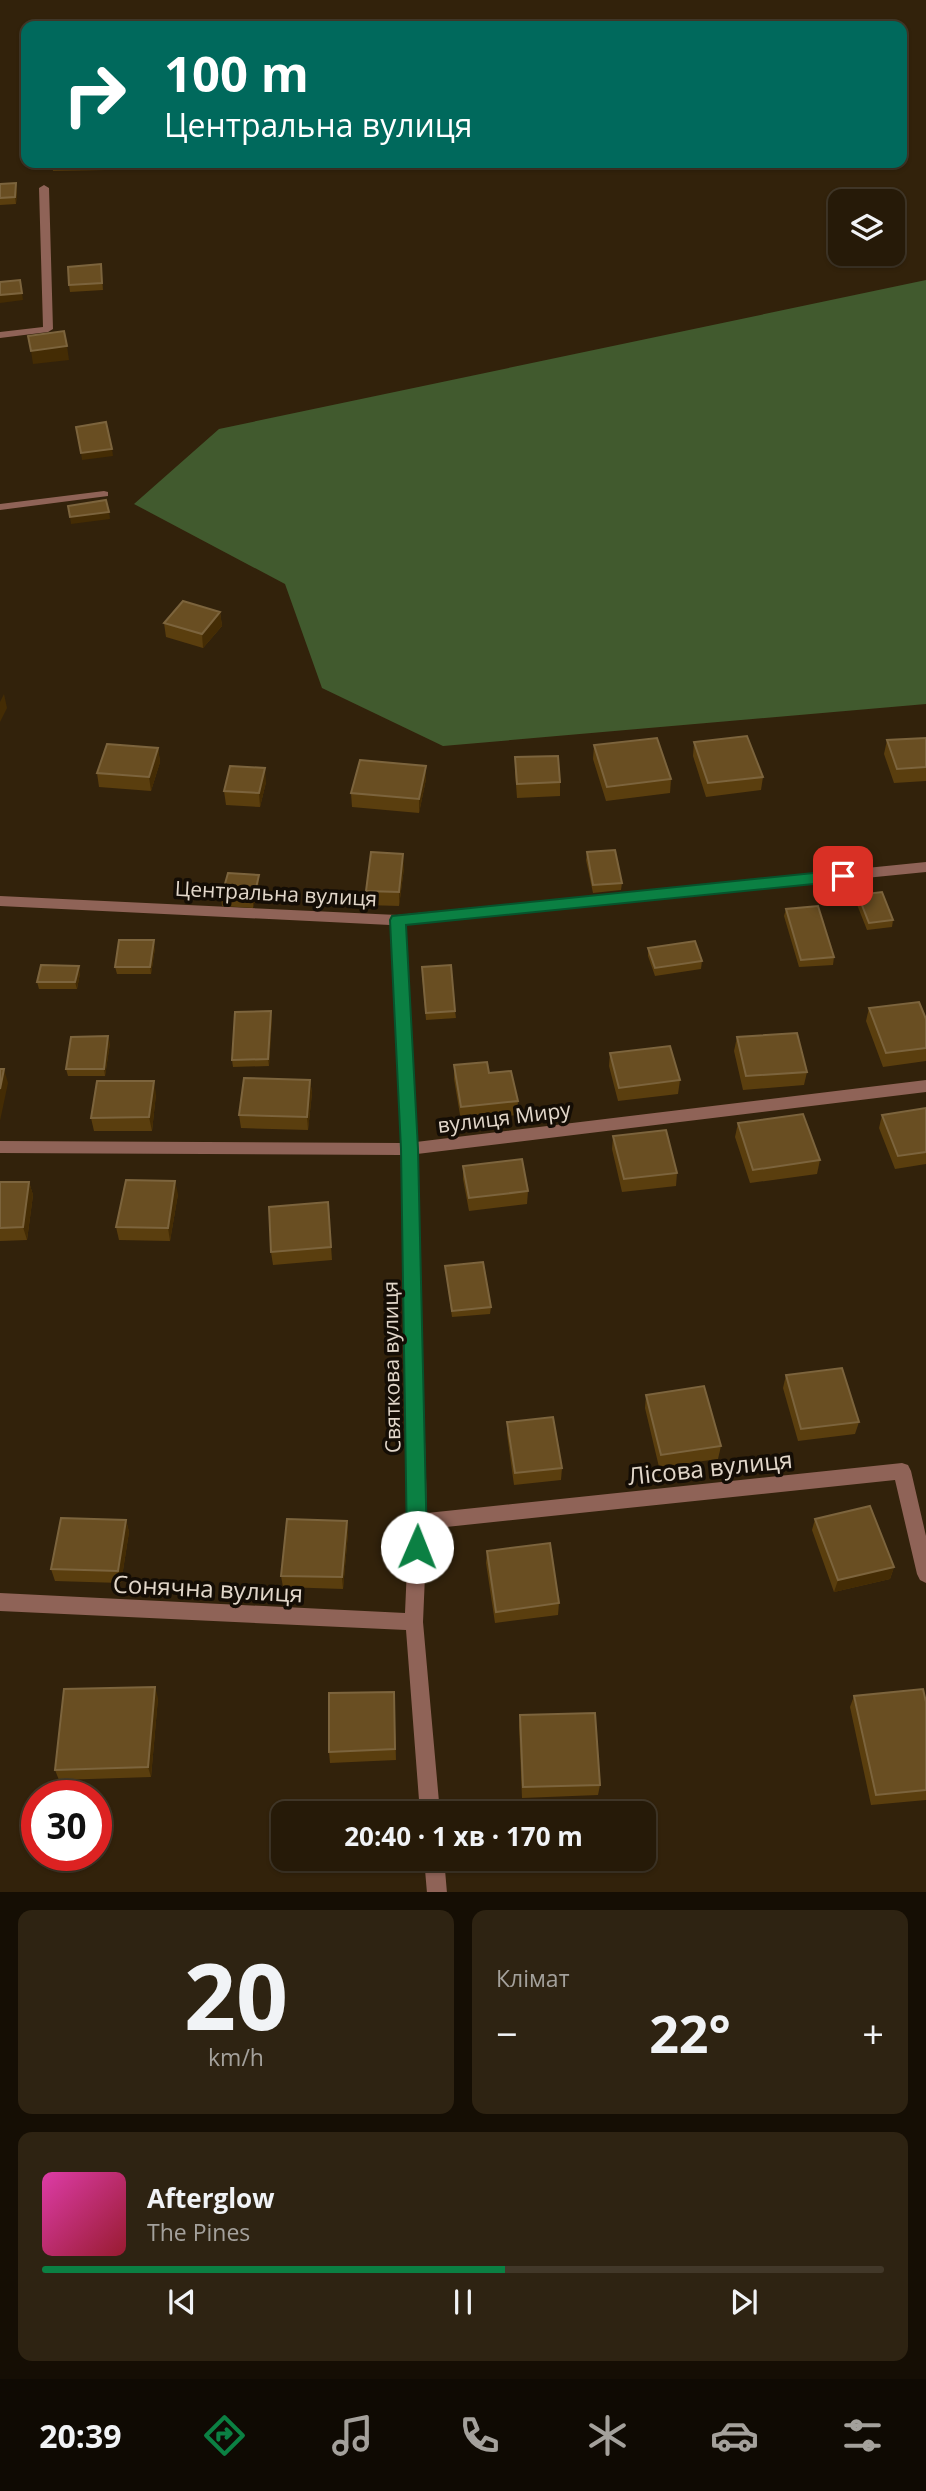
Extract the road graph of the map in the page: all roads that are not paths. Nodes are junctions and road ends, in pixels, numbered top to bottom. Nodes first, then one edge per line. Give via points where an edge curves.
1 (44, 188) dead end
2 (0, 335) edge
3 (104, 494) dead end
4 (0, 507) edge
5 (926, 867) edge
6 (0, 901) edge
7 (397, 920) junction
8 (926, 1086) edge
9 (0, 1147) edge
10 (410, 1149) junction
11 (418, 1522) junction
12 (926, 1574) edge
13 (0, 1602) edge
14 (414, 1622) junction
15 (429, 1801) edge
16 (435, 1871) edge
17 (436, 1892) edge

1 - 2 street via 48,329
3 - 4 street
5 - 7 street, Центральна вулиця
6 - 7 street, Центральна вулиця
7 - 10 street, Святкова вулиця
8 - 10 street, вулиця Миру
9 - 10 street, вулиця Миру
10 - 11 street, Святкова вулиця
11 - 12 street, Лісова вулиця via 902,1471
11 - 14 street, Святкова вулиця
13 - 14 street, Сонячна вулиця
14 - 15 street, Святкова вулиця
16 - 17 street

